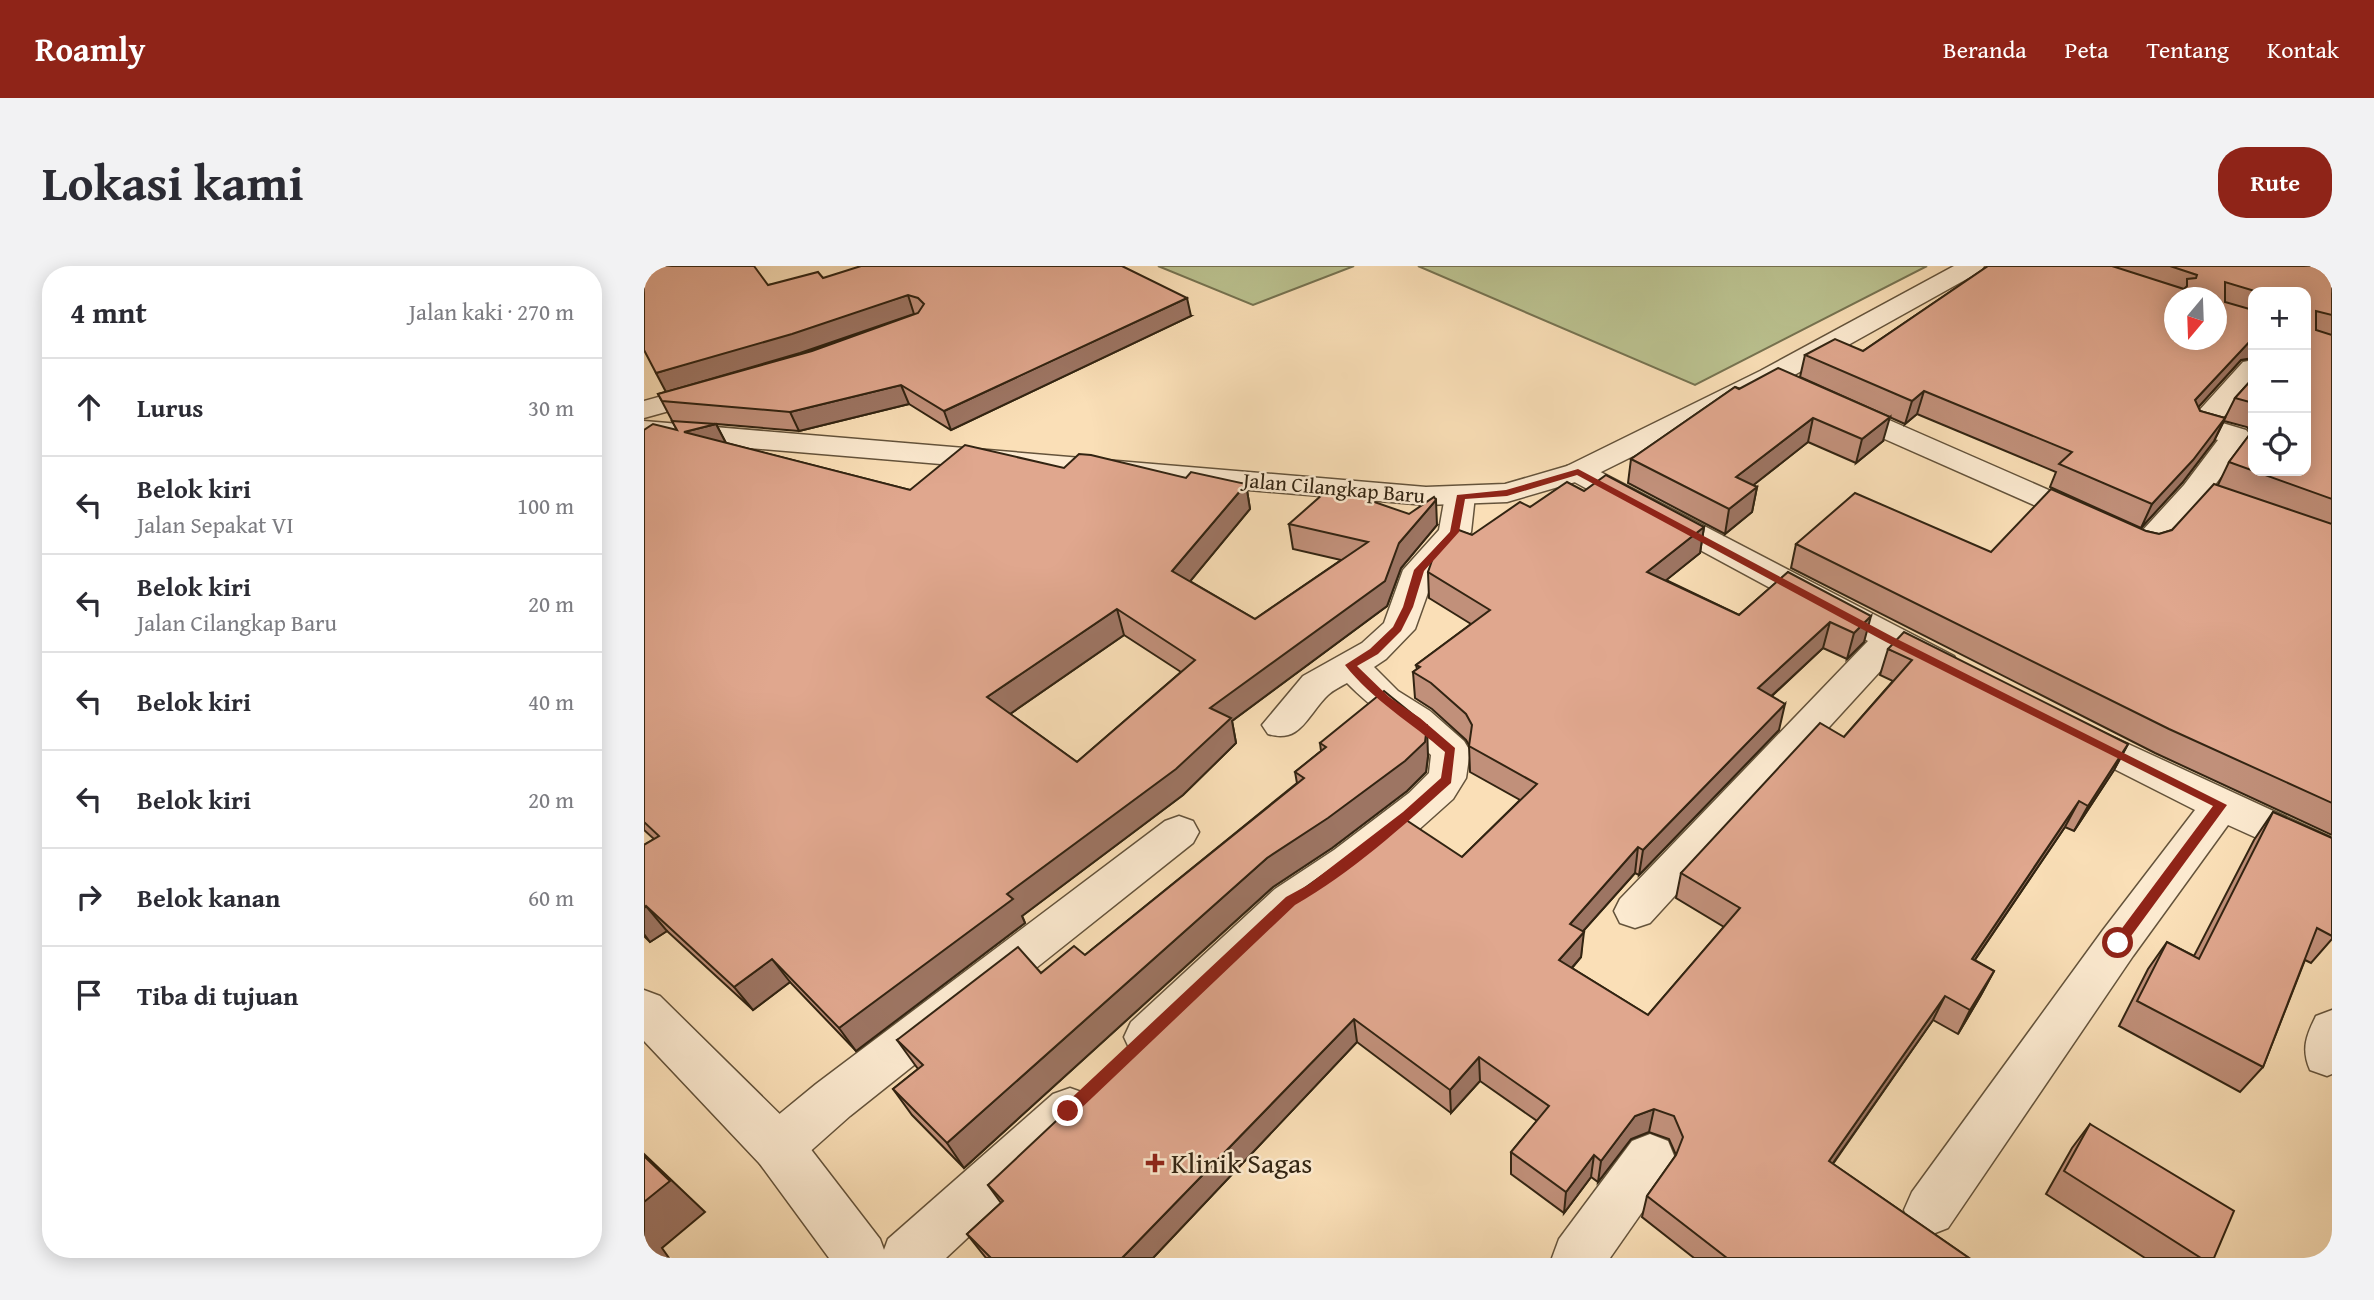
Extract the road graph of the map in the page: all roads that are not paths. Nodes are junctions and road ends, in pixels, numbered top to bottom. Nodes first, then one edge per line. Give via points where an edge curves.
1 (1972, 266) edge
2 (2248, 374) edge
3 (1770, 377) junction
4 (733, 383) edge
5 (644, 410) edge
6 (644, 430) edge
7 (1578, 472) junction
8 (1460, 496) junction
9 (1889, 640) junction
10 (1350, 665) junction
11 (1975, 682) edge
12 (2049, 719) edge
13 (1281, 725) dead end
14 (2221, 805) junction
15 (1179, 832) dead end
16 (2332, 856) edge
17 (1635, 911) dead end
18 (644, 1010) edge
19 (778, 1147) junction
20 (1650, 1157) dead end
21 (1930, 1210) dead end
22 (861, 1258) edge
23 (907, 1258) edge
24 (1578, 1258) edge

1 - 3 street, Jalan Cilangkap Baru
2 - 3 street via 2200,425 2236,436 2208,496 2147,545
3 - 7 street, Jalan Cilangkap Baru
4 - 5 street
6 - 8 street, Jalan Cilangkap Baru
7 - 8 street, Jalan Cilangkap Baru via 1507,493
7 - 9 street
8 - 10 street via 1455,532 1419,570 1398,629
9 - 11 street
9 - 17 street
10 - 13 street via 1317,685
10 - 23 street via 1385,700 1451,751 1447,780 1408,815 1290,901
12 - 14 street
14 - 16 street
14 - 21 street
15 - 19 street
18 - 19 street
19 - 22 street
20 - 24 street

